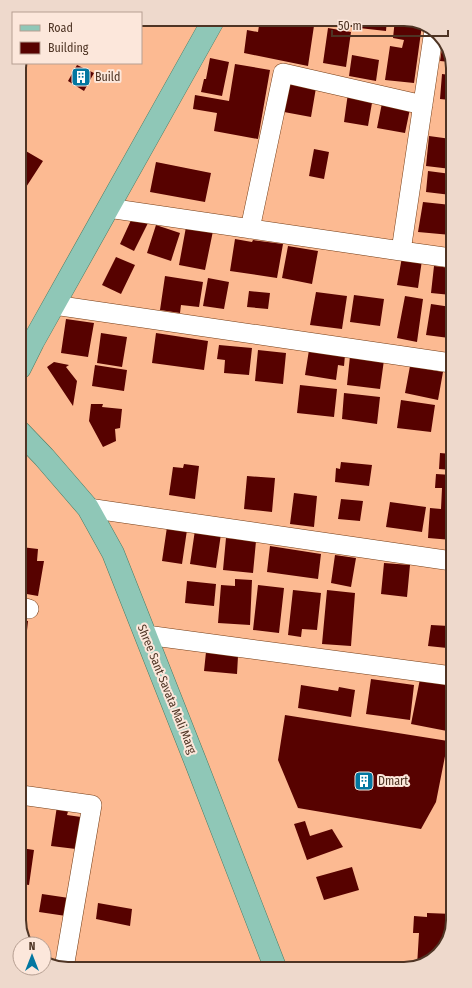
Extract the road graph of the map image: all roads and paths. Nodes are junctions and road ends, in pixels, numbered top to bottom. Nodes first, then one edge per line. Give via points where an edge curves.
1 (210, 26) edge
2 (433, 37) edge
3 (423, 105) junction
4 (108, 208) junction
5 (250, 229) junction
6 (401, 252) junction
7 (446, 257) edge
8 (54, 305) junction
9 (26, 349) edge
10 (446, 362) edge
11 (26, 438) edge
12 (88, 508) junction
13 (446, 560) edge
14 (146, 635) junction
15 (446, 675) edge
16 (26, 796) edge
17 (65, 962) edge
18 (273, 962) edge

1 - 4 main road
2 - 3 street
3 - 5 street via 283,73
3 - 6 street
4 - 5 street
4 - 8 main road
5 - 6 street
6 - 7 street
8 - 9 main road
8 - 10 street
11 - 12 main road, Shree Sant Savata Mali Marg
12 - 13 street
12 - 14 main road, Shree Sant Savata Mali Marg via 113,553
14 - 15 street
14 - 18 main road, Shree Sant Savata Mali Marg
16 - 17 street via 92,805

